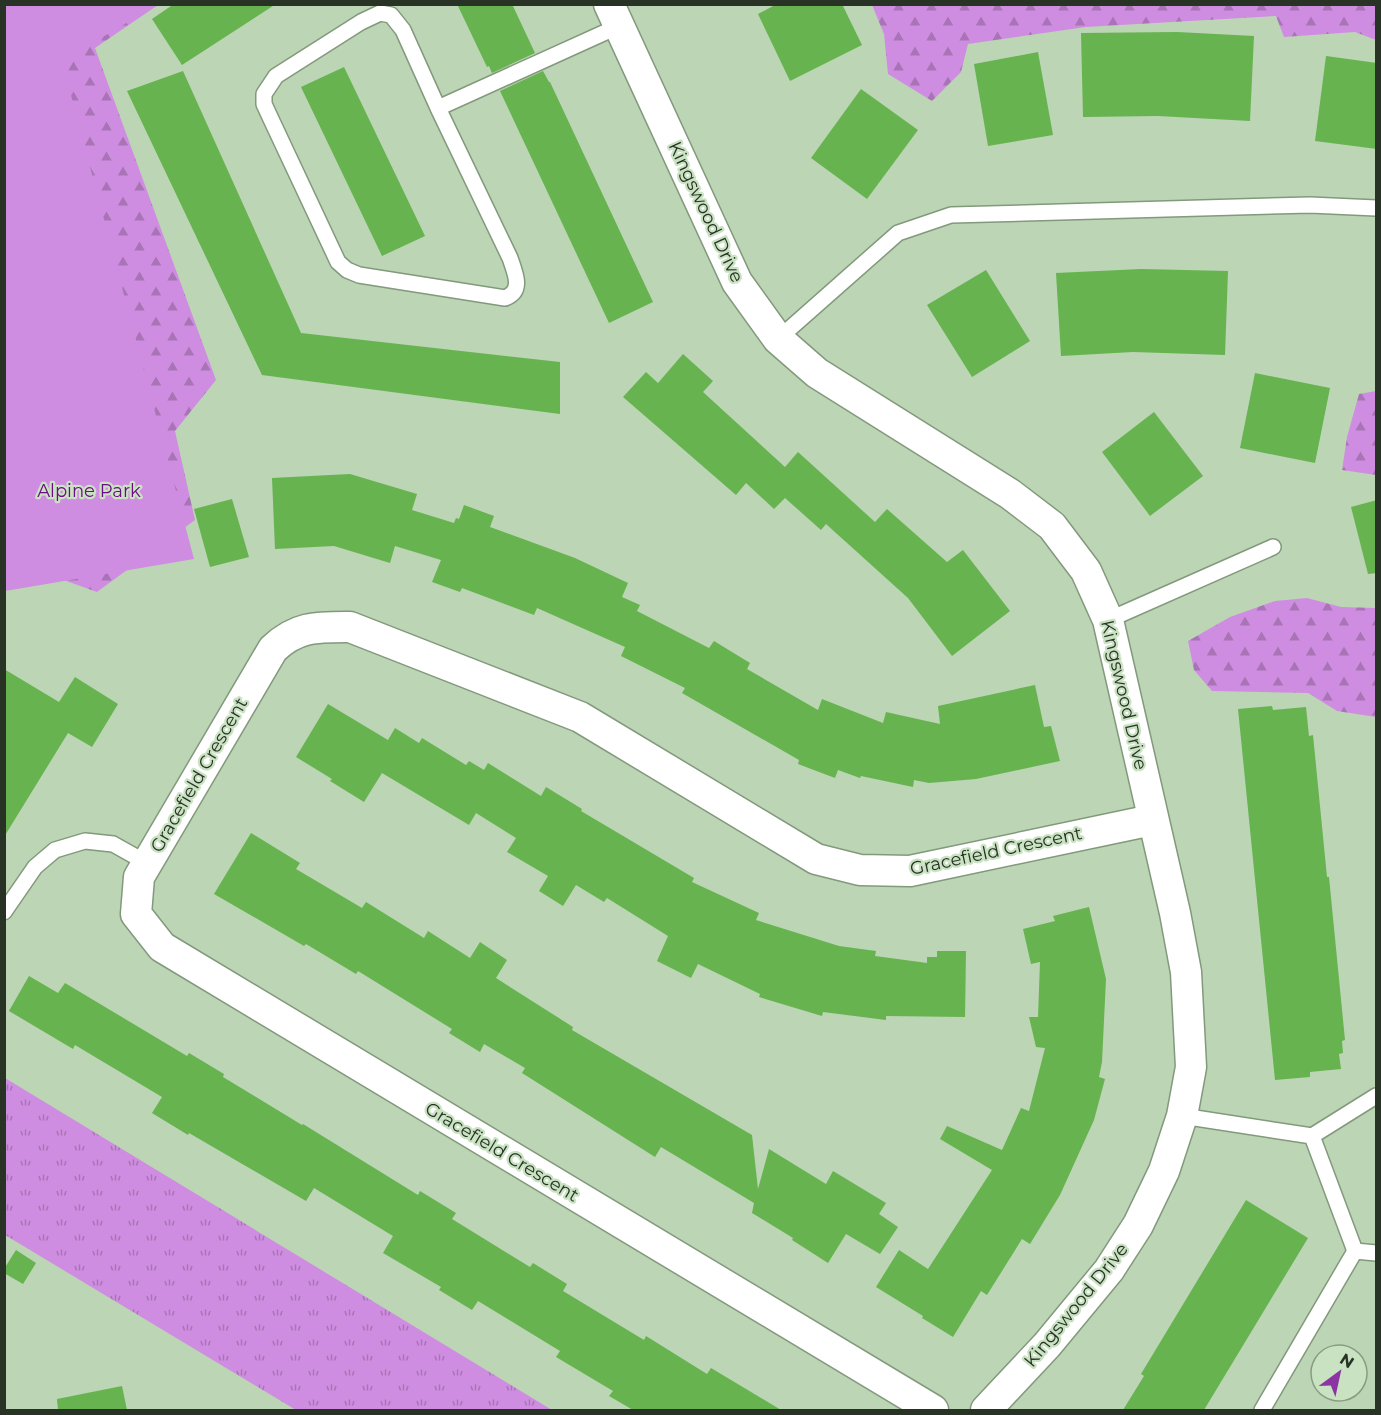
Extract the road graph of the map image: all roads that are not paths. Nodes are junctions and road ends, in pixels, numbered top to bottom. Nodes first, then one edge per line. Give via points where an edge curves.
1 (614, 15) edge
2 (438, 108) junction
3 (1377, 208) edge
4 (778, 339) junction
5 (1273, 547) dead end
6 (1108, 620) junction
7 (1152, 820) junction
8 (147, 862) junction
9 (4, 912) edge
10 (1377, 1096) edge
11 (1182, 1116) junction
12 (1312, 1136) junction
13 (1355, 1251) junction
14 (1377, 1253) edge
15 (933, 1410) edge
16 (986, 1410) edge
17 (1262, 1410) edge

1 - 2 lane
1 - 4 street, Kingswood Drive via 737,282
2 - 2 lane via 518,280 516,290 505,298 347,270 338,262 264,104 264,94 276,76 380,13 391,15 403,30
3 - 4 lane via 1310,205 951,215 898,233
4 - 6 street, Kingswood Drive via 817,373 1010,494 1052,526 1086,571
5 - 6 lane
6 - 7 street, Kingswood Drive
7 - 8 street, Gracefield Crescent via 910,871 860,870 816,859 580,717 350,627 313,627 285,637 273,650
7 - 11 street, Kingswood Drive via 1186,972 1191,1067
8 - 9 lane via 112,844 85,841 55,850 34,867
8 - 15 street, Gracefield Crescent via 139,877 136,914 162,947
10 - 12 lane
11 - 12 lane
11 - 16 street, Kingswood Drive via 1164,1171 1138,1225 1109,1270
12 - 13 lane
13 - 14 lane
13 - 17 lane

